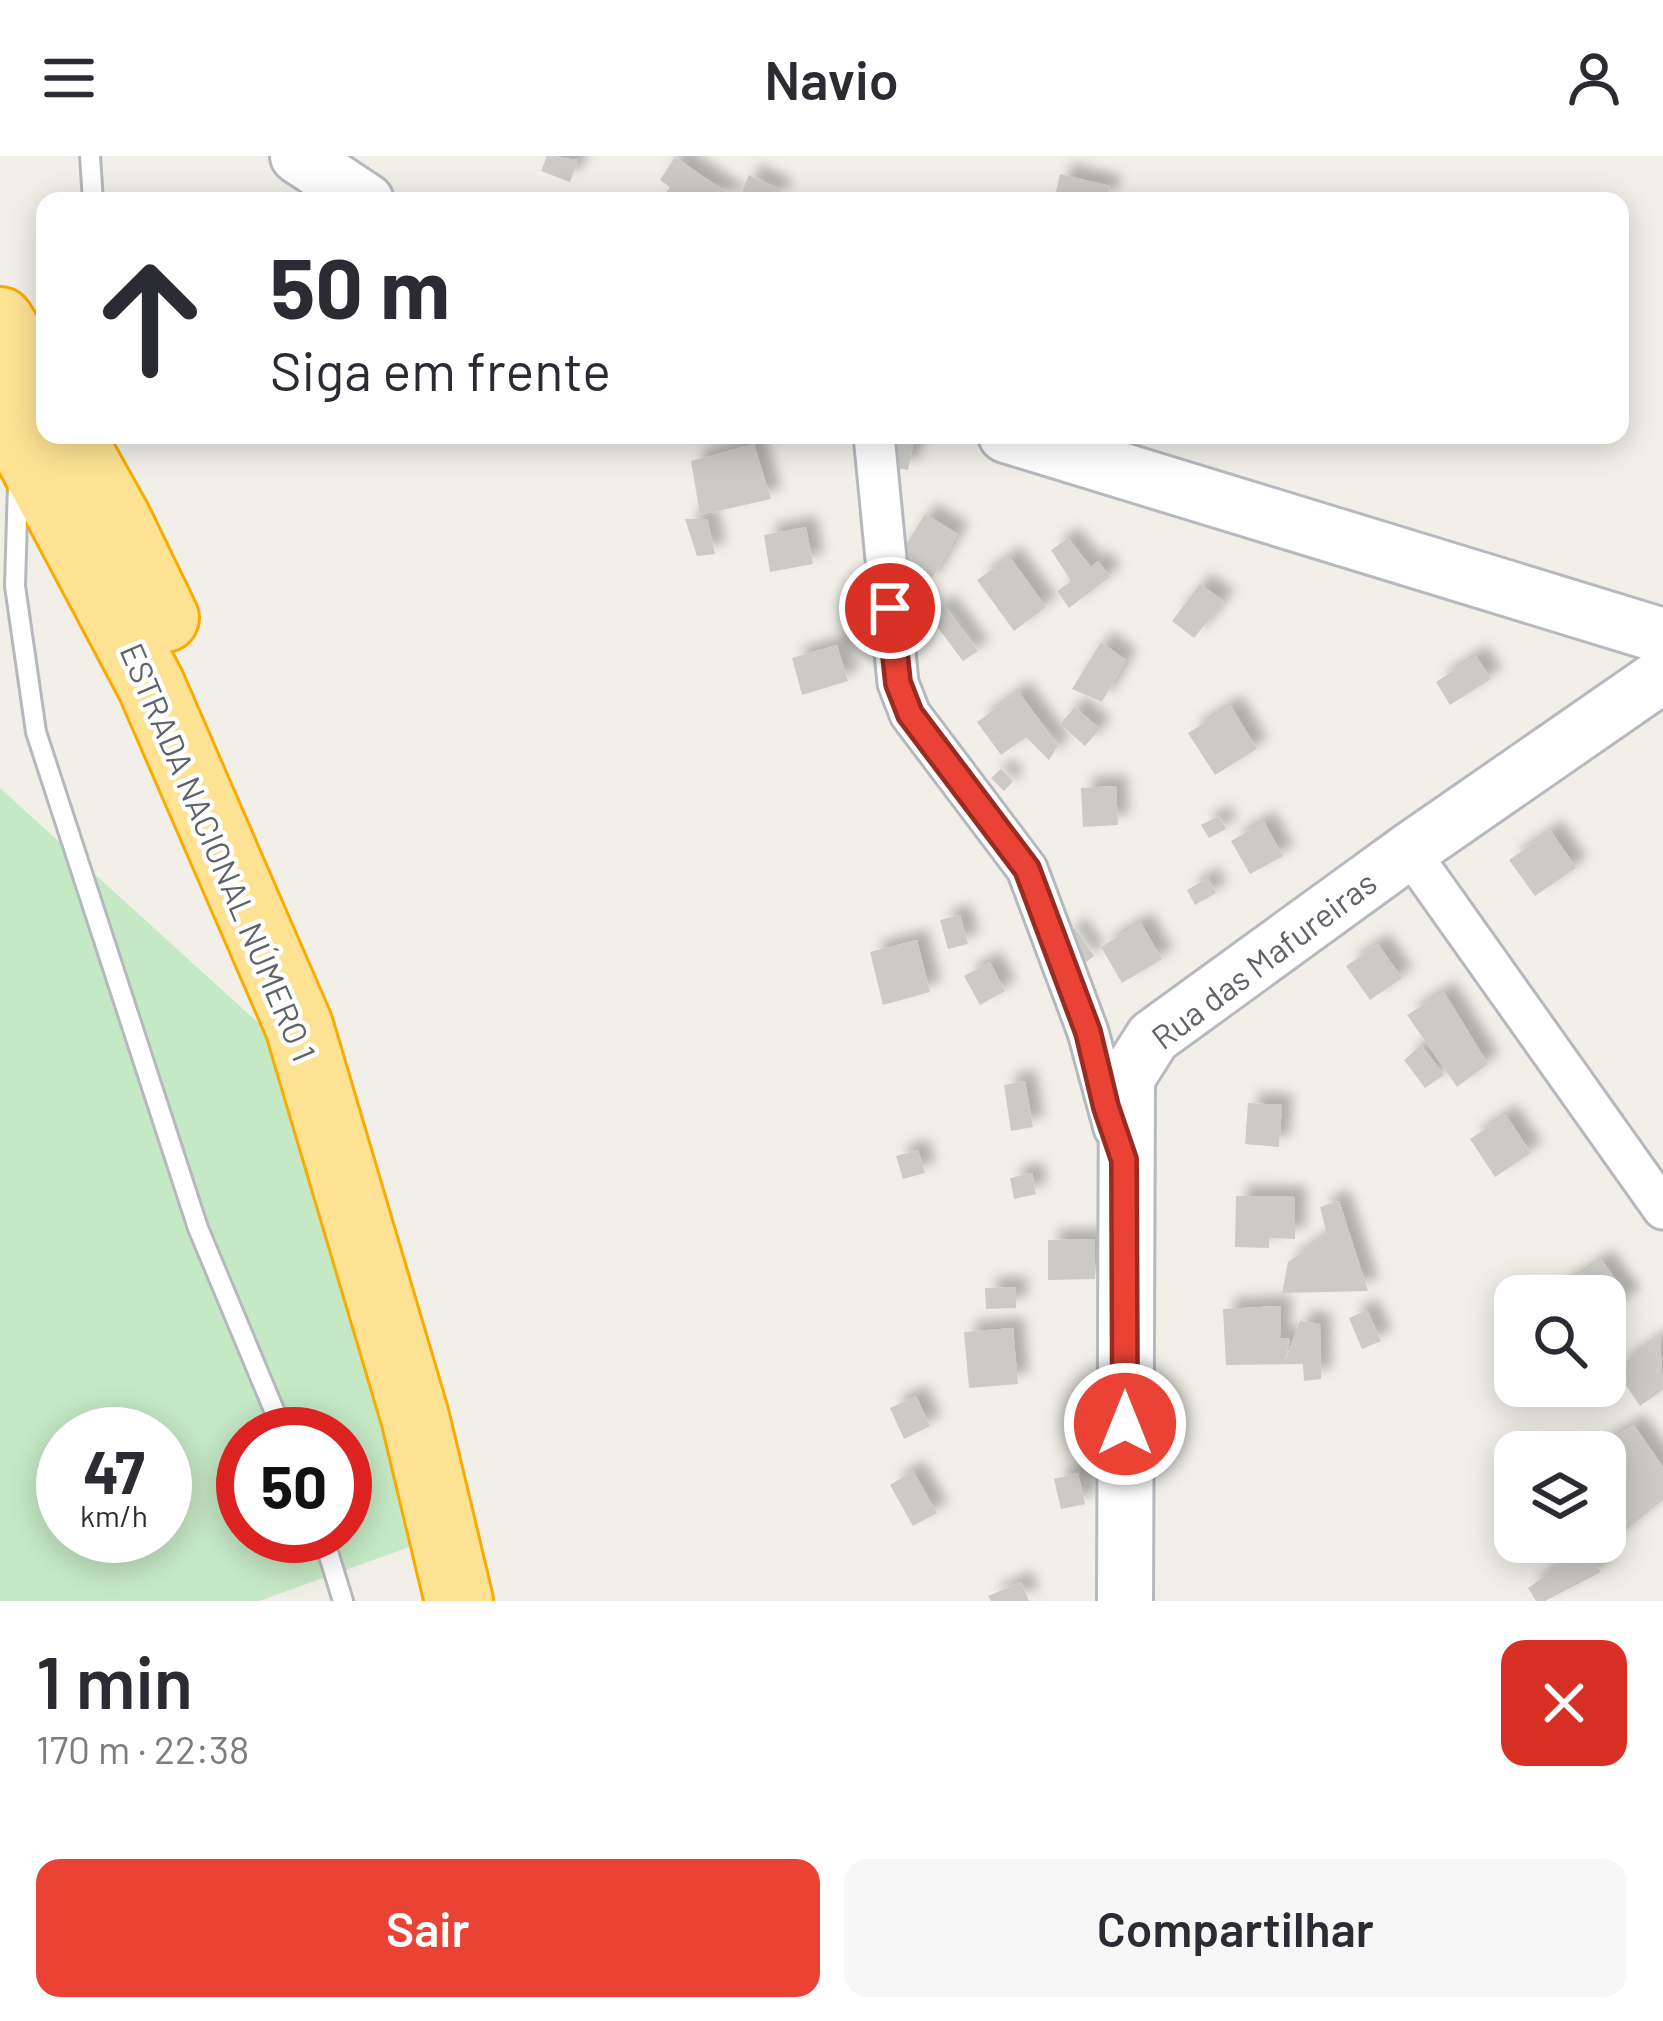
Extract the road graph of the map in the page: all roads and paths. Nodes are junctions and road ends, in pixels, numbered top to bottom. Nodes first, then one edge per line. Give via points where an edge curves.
1 (89, 156) edge
2 (298, 156) edge
3 (92, 192) edge
4 (352, 192) edge
5 (0, 321) edge
6 (33, 415) edge
7 (46, 444) edge
8 (56, 444) edge
9 (875, 444) edge
10 (1035, 444) edge
11 (1663, 636) edge
12 (1663, 675) edge
13 (1409, 851) junction
14 (1124, 1160) junction
15 (1663, 1209) edge
16 (273, 1407) edge
17 (331, 1563) edge
18 (343, 1601) edge
19 (460, 1601) edge
20 (503, 1601) edge
21 (1125, 1601) edge

1 - 3 lane
2 - 4 main road
5 - 6 highway, ESTRADA NACIONAL NÚMERO 1
6 - 16 lane via 15,586 36,732 198,1228
7 - 19 highway, ESTRADA NACIONAL NÚMERO 1 via 299,1026 415,1417
8 - 20 highway, ESTRADA NACIONAL NÚMERO 1 via 117,519 197,686 334,1013
9 - 14 street via 898,683 910,714 1027,869 1088,1032
10 - 11 main road
12 - 13 main road, Rua das Mafureiras
13 - 14 main road, Rua das Mafureiras via 1153,1037 1127,1078
13 - 15 street
14 - 21 main road, Rua das Mafureiras
17 - 18 lane

